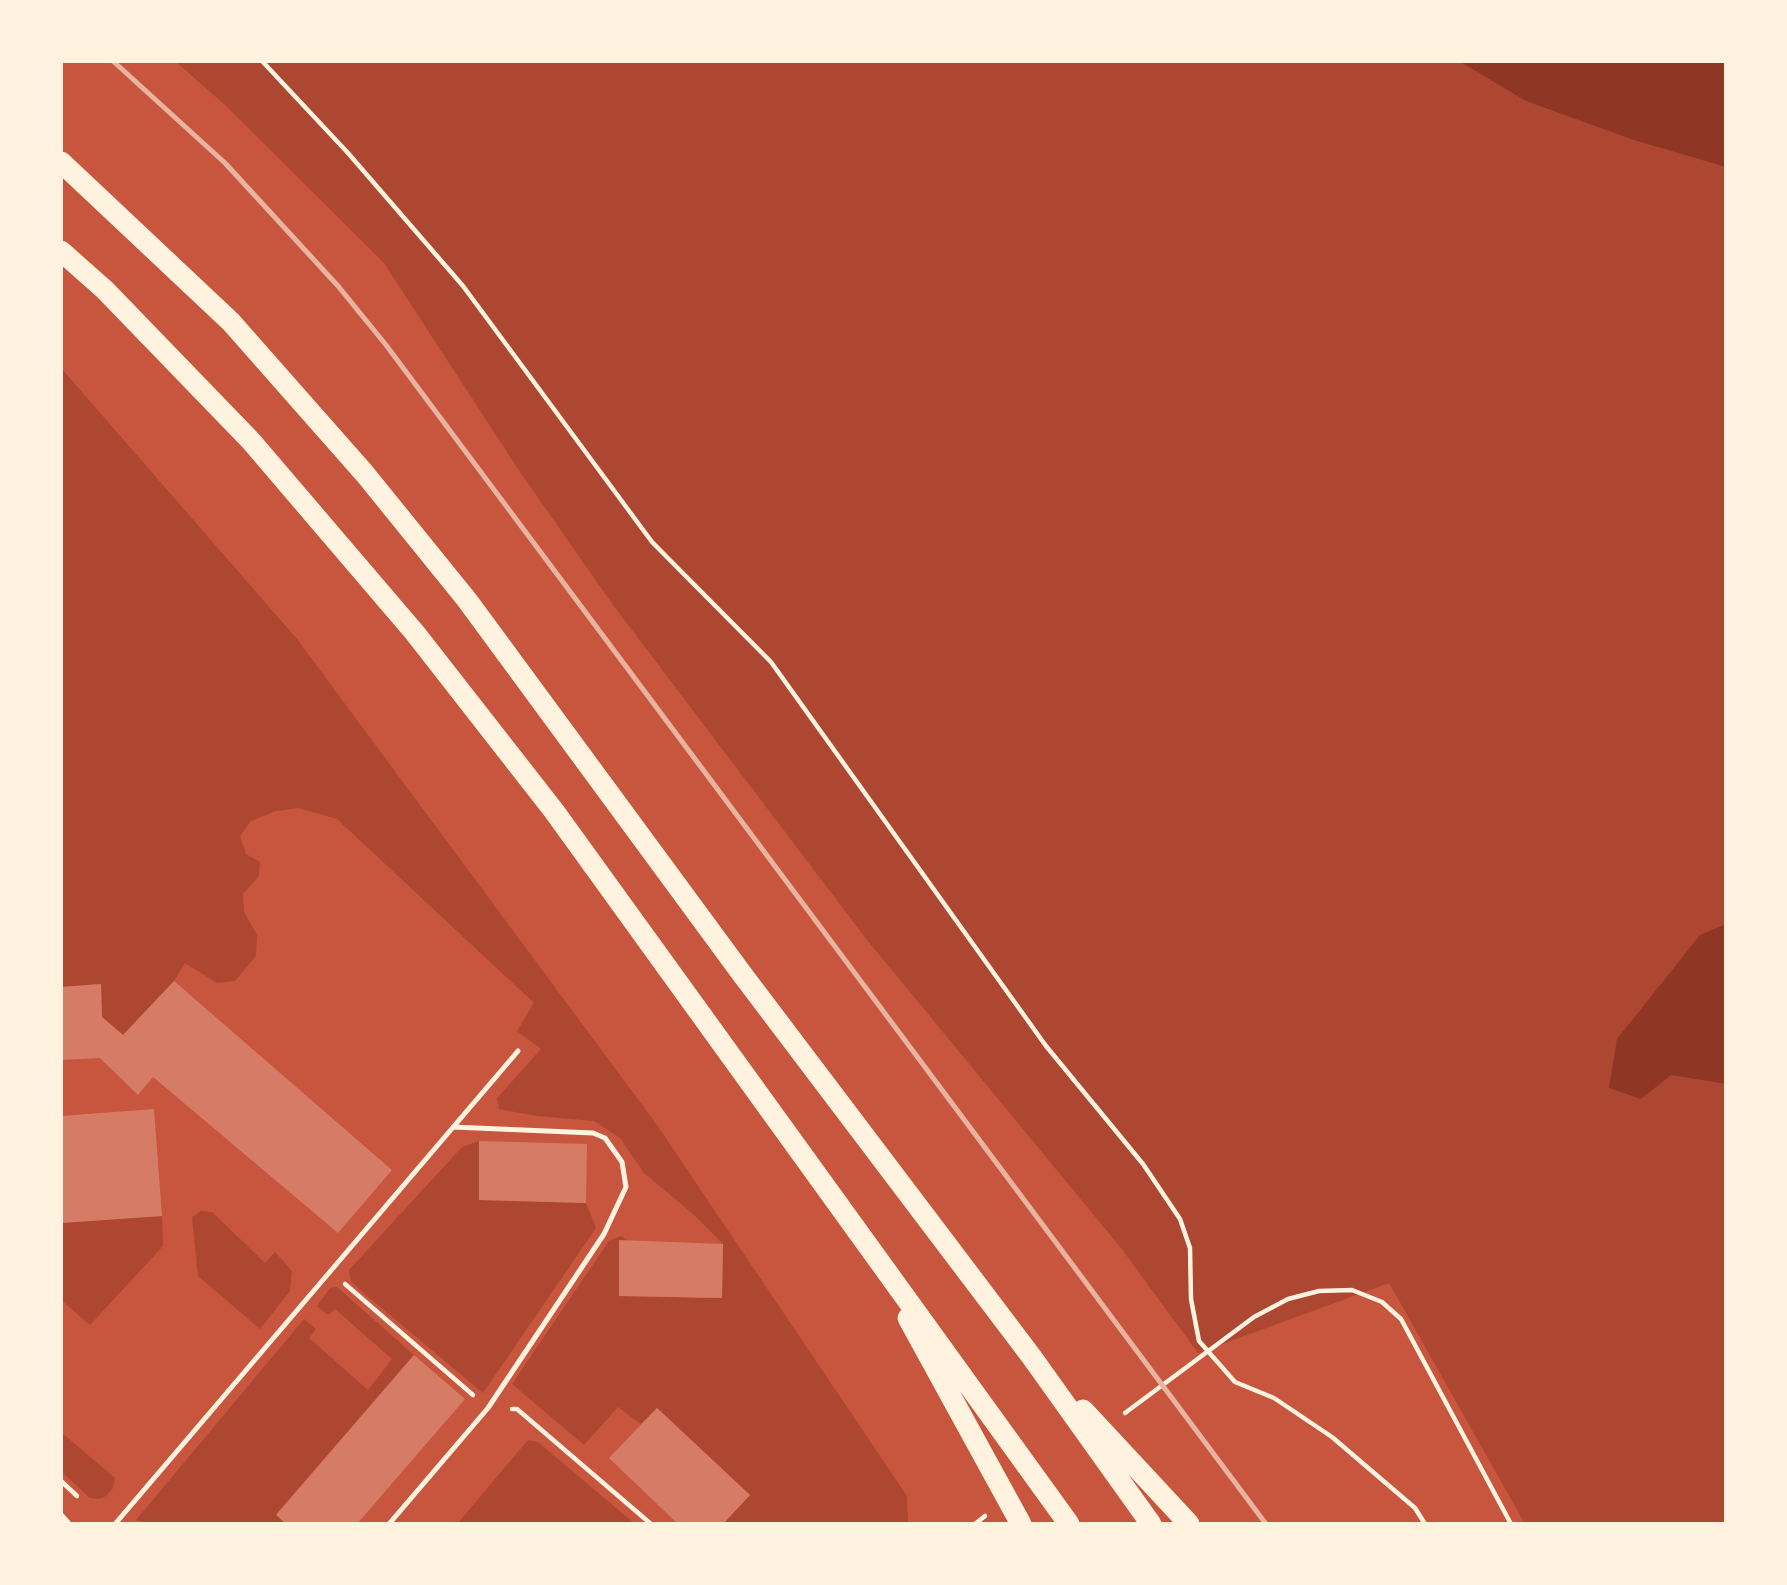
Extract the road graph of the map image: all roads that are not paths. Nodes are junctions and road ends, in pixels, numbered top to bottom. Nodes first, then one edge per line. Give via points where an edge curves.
1 (61, 162) edge
2 (61, 251) edge
3 (518, 1051) dead end
4 (453, 1127) junction
5 (857, 1228) junction
6 (1031, 1356) junction
7 (61, 1516) edge
8 (68, 1524) edge
9 (115, 1524) edge
10 (389, 1524) edge
11 (1021, 1524) edge
12 (1069, 1524) edge
13 (1151, 1524) edge
14 (1189, 1524) edge

1 - 6 highway via 231,322 467,600
2 - 5 highway via 251,440 415,633 554,811
3 - 4 lane
4 - 9 lane
4 - 10 lane via 593,1133 606,1138 622,1162 626,1187 604,1234 488,1408
5 - 11 highway
5 - 12 highway
6 - 13 highway
6 - 14 highway
7 - 8 street

